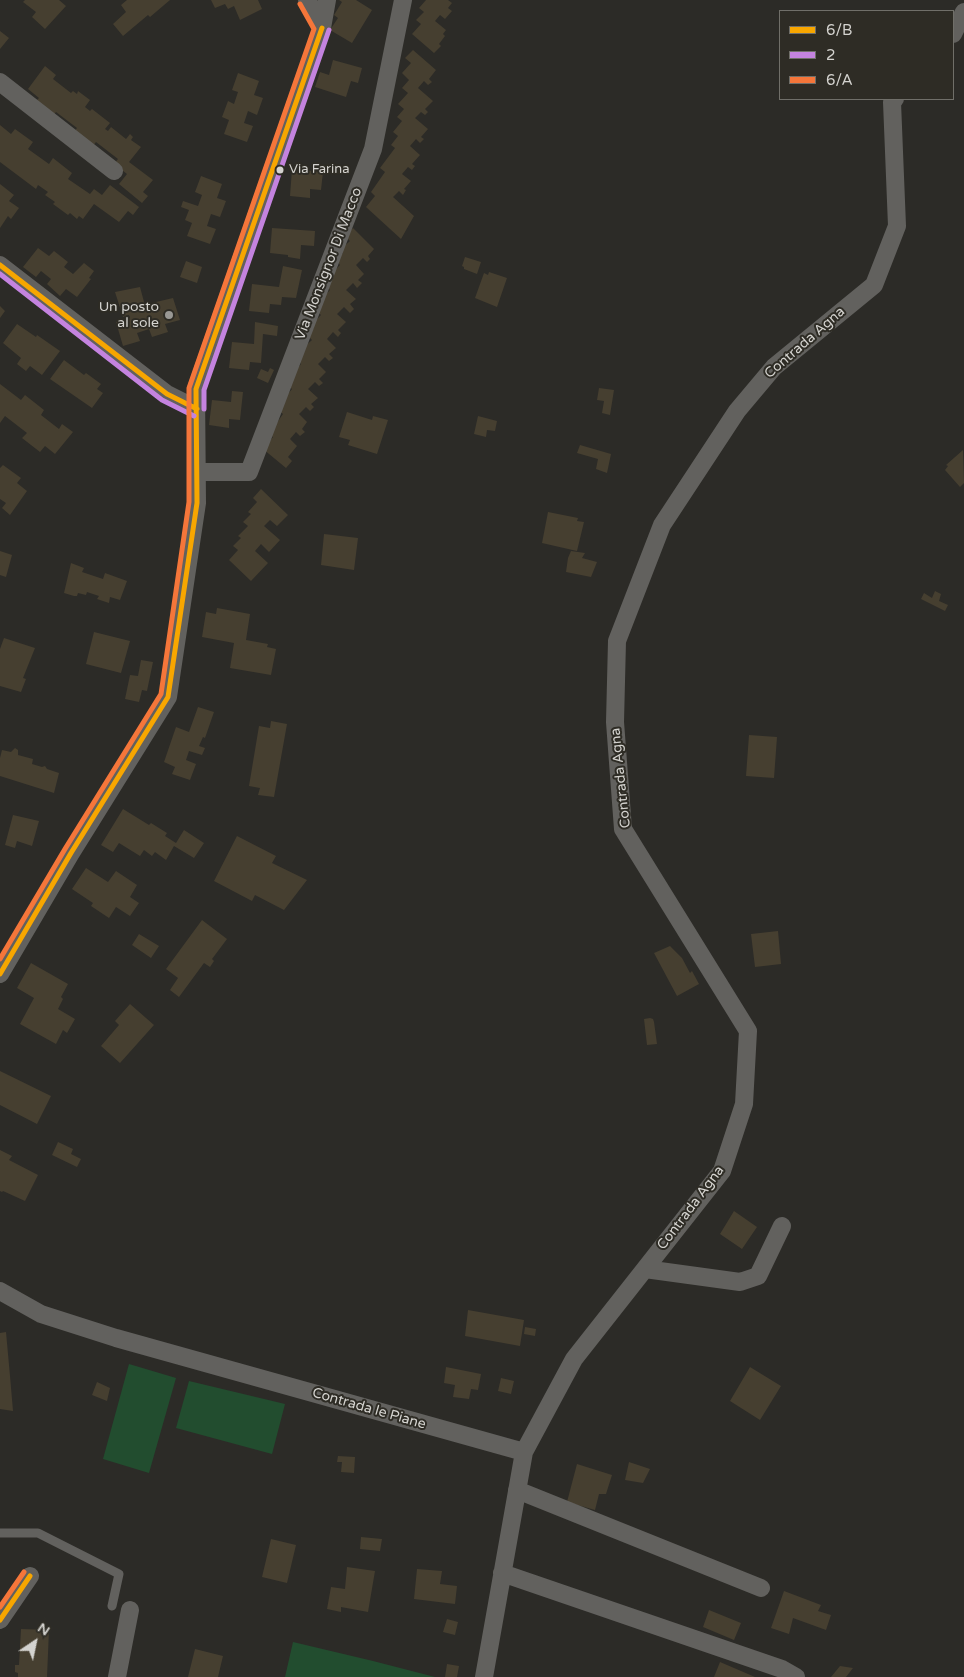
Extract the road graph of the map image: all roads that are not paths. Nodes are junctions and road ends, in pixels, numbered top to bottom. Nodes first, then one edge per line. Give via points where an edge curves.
1 (306, 0) edge
2 (327, 0) edge
3 (404, 0) edge
4 (964, 12) edge
5 (322, 28) junction
6 (954, 32) edge
7 (2, 89) edge
8 (894, 100) edge
9 (114, 171) dead end
10 (0, 266) edge
11 (197, 409) junction
12 (197, 472) junction
13 (0, 974) edge
14 (782, 1226) dead end
15 (645, 1269) junction
16 (0, 1292) edge
17 (524, 1452) junction
18 (517, 1490) junction
19 (0, 1533) edge
20 (502, 1573) junction
21 (30, 1576) dead end
22 (761, 1588) dead end
23 (112, 1606) dead end
24 (130, 1610) dead end
25 (0, 1620) edge
26 (118, 1677) edge
27 (484, 1677) edge
28 (796, 1677) edge

1 - 5 street
2 - 5 street
3 - 12 street, Via Monsignor Di Macco via 373,149 249,472
4 - 6 street
5 - 11 street via 196,389
7 - 9 street
8 - 15 street, Contrada Agna via 897,226 874,285 774,367 737,411 662,525 617,640 615,722 623,829 748,1031 744,1104 722,1171
10 - 11 street via 167,394
11 - 12 street
12 - 13 street via 198,503 168,697
14 - 15 street via 758,1276 740,1282
15 - 17 street, Contrada Agna via 574,1359
16 - 17 street, Contrada le Piane via 41,1314 116,1338
17 - 18 street
18 - 20 street
18 - 22 street
19 - 23 lane via 38,1532 119,1574
20 - 27 street
20 - 28 street via 782,1669
21 - 25 street
24 - 26 street

